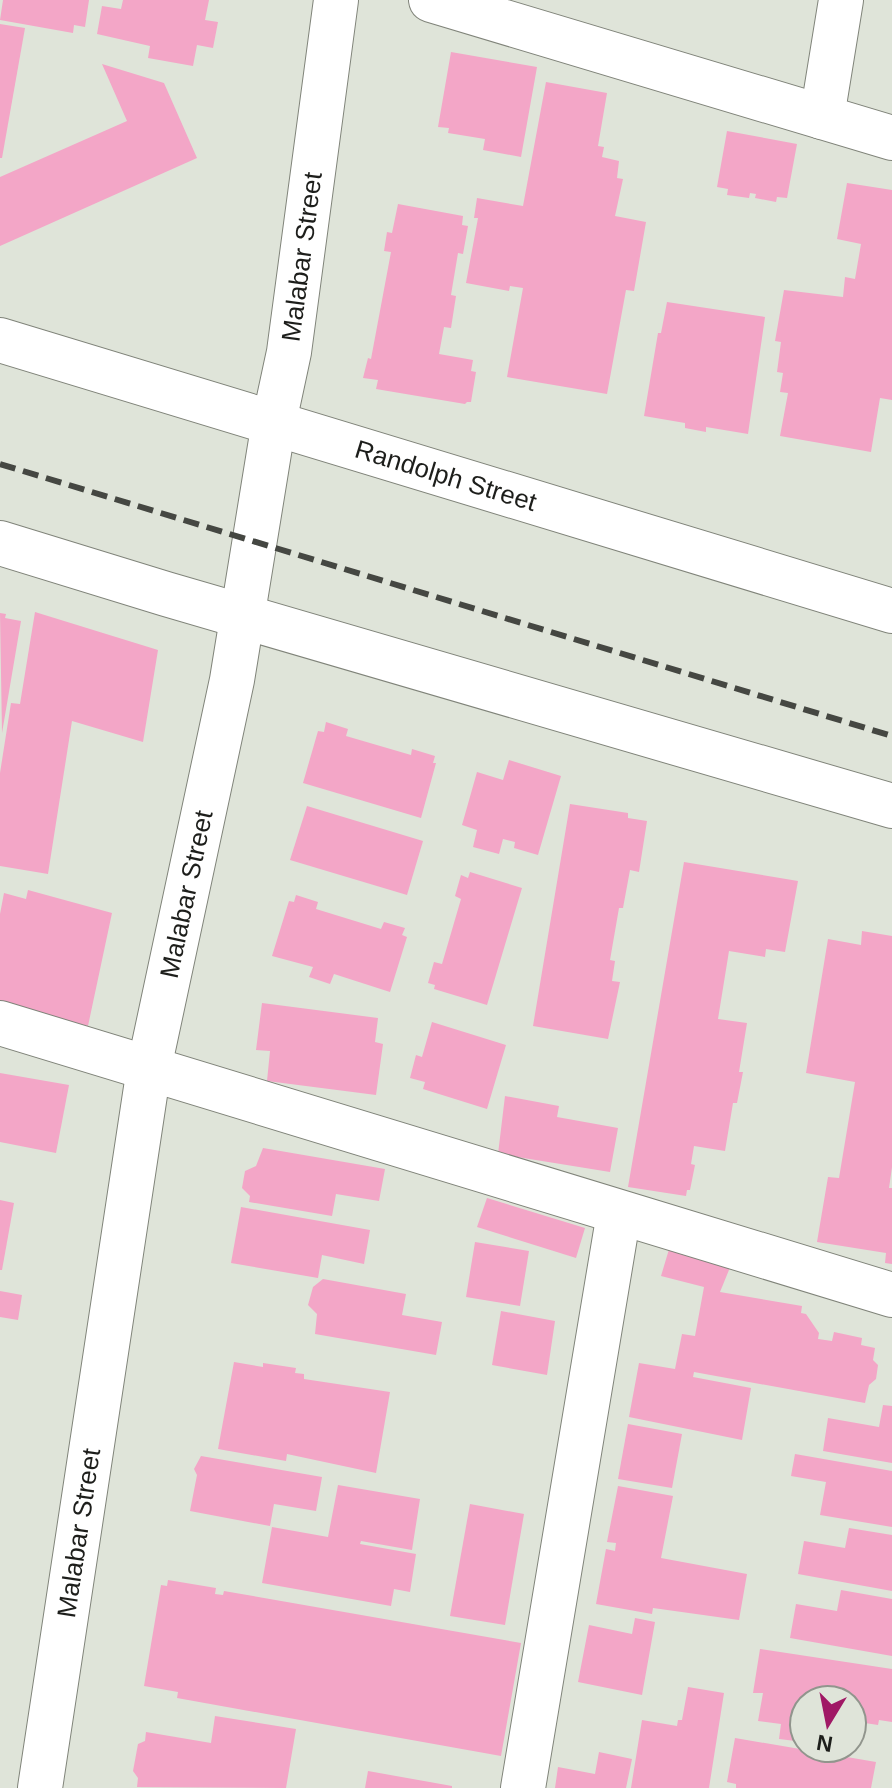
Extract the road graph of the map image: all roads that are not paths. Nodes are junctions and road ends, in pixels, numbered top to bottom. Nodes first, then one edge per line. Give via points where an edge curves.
1 (336, 0) edge
2 (431, 0) edge
3 (841, 0) edge
4 (822, 117) junction
5 (892, 138) edge
6 (0, 340) edge
7 (274, 422) junction
8 (0, 543) edge
9 (892, 611) edge
10 (242, 616) junction
11 (892, 806) edge
12 (0, 1023) edge
13 (149, 1068) junction
14 (619, 1213) junction
15 (892, 1295) edge
16 (40, 1788) edge
17 (523, 1788) edge

1 - 7 street, Malabar Street via 289,352
2 - 4 street
3 - 4 street
4 - 5 street
6 - 7 street, Randolph Street
7 - 9 street, Randolph Street
7 - 10 street, Malabar Street
8 - 10 street
10 - 11 street
10 - 13 street, Malabar Street
12 - 13 street
13 - 14 street
13 - 16 street, Malabar Street
14 - 15 street
14 - 17 street

